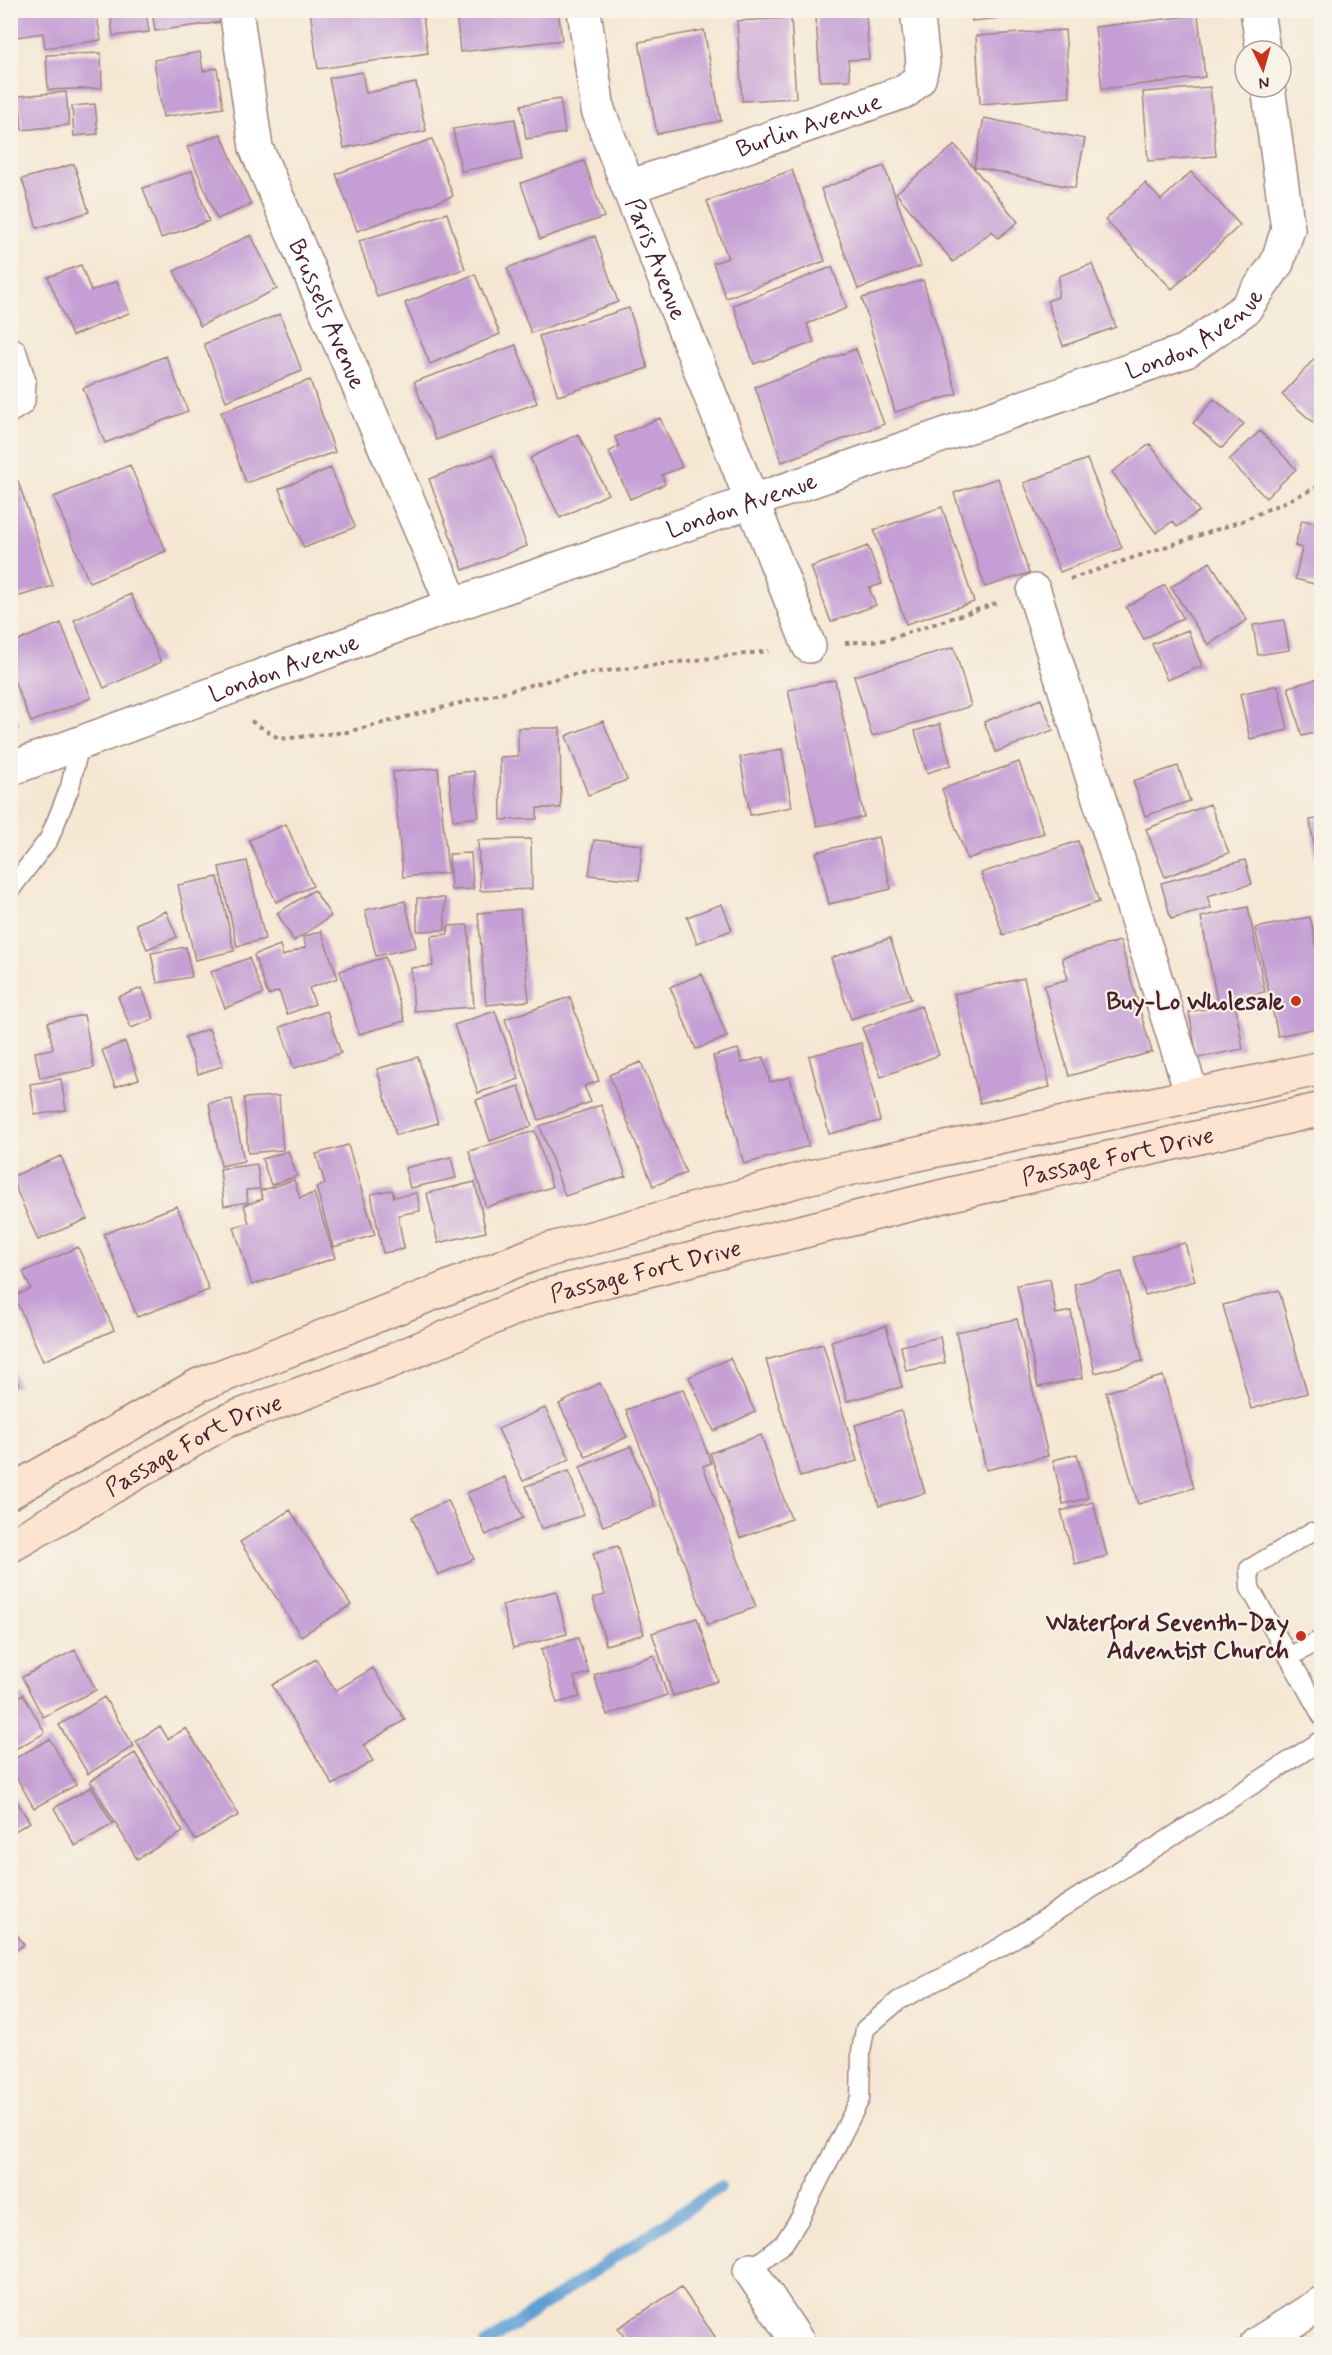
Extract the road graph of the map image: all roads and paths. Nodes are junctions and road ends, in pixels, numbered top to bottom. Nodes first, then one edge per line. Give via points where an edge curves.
1 (236, 10) edge
2 (584, 10) edge
3 (917, 10) edge
4 (1257, 10) edge
5 (1261, 39) edge
6 (1270, 99) edge
7 (629, 187) junction
8 (10, 354) edge
9 (10, 405) edge
10 (752, 501) junction
11 (1034, 591) dead end
12 (453, 605) junction
13 (809, 646) dead end
14 (80, 743) junction
15 (10, 769) edge
16 (10, 890) edge
17 (1322, 1068) edge
18 (1192, 1095) junction
19 (1322, 1109) edge
20 (10, 1492) edge
21 (1311, 1532) dead end
22 (10, 1546) edge
23 (1322, 1639) edge
24 (1289, 1657) junction
25 (1322, 1716) edge
26 (1322, 1740) edge
27 (750, 2270) joint
28 (1322, 2303) edge
29 (799, 2344) edge
30 (1257, 2344) edge

1 - 12 street, Brussels Avenue via 256,148
2 - 7 street, Paris Avenue via 598,110
3 - 7 street, Burlin Avenue via 923,62 919,79 906,91
4 - 5 street
6 - 10 street, London Avenue via 1288,229 1277,263 1245,309 1186,351
7 - 10 street, Paris Avenue
8 - 9 street via 19,382 18,400
10 - 12 street, London Avenue
10 - 13 street, Paris Avenue
11 - 18 street
12 - 14 street, London Avenue
14 - 15 street, London Avenue
14 - 16 lane via 70,787 49,839
17 - 18 main road, Passage Fort Drive
18 - 20 main road, Passage Fort Drive via 810,1177 534,1254 199,1385
19 - 22 main road, Passage Fort Drive via 956,1193 544,1296 391,1361 226,1421
21 - 24 lane via 1249,1569 1250,1588
23 - 24 lane
24 - 25 lane
26 - 27 lane via 1001,1947 898,2001 865,2029 860,2099 784,2243
27 - 29 street
28 - 30 street

